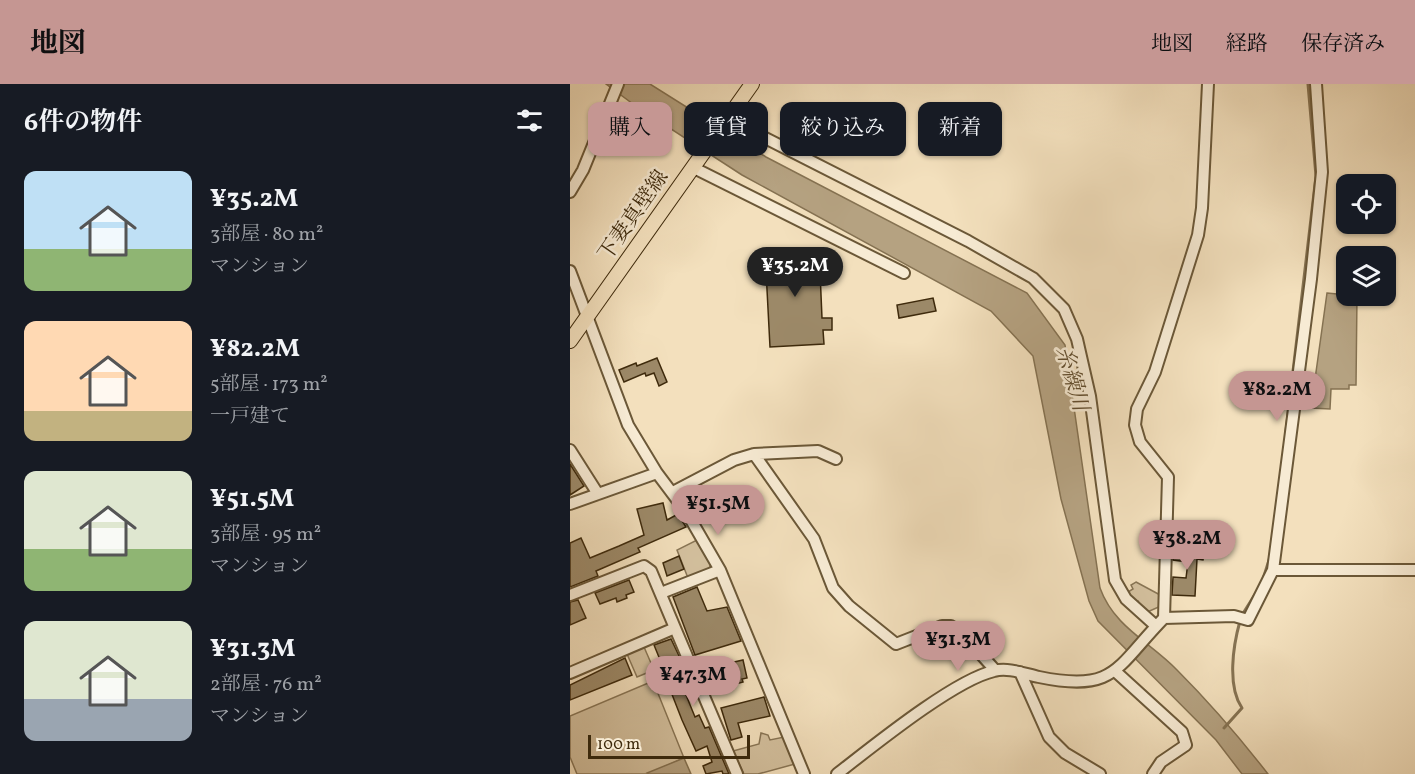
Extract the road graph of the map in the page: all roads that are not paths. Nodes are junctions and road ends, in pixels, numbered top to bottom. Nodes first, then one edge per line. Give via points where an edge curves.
1 (618, 84) edge
2 (752, 84) edge
3 (1208, 84) edge
4 (1316, 84) edge
5 (740, 102) edge
6 (768, 141) edge
7 (703, 156) edge
8 (696, 166) junction
9 (570, 192) edge
10 (570, 271) edge
11 (904, 273) dead end
12 (587, 319) junction
13 (570, 341) edge
14 (570, 450) edge
15 (754, 454) junction
16 (836, 459) dead end
17 (657, 473) junction
18 (673, 492) junction
19 (598, 494) junction
20 (570, 504) edge
21 (720, 570) junction
22 (1273, 570) junction
23 (1415, 570) edge
24 (661, 593) junction
25 (570, 595) edge
26 (1164, 618) junction
27 (675, 628) junction
28 (1154, 628) junction
29 (1117, 669) junction
30 (995, 670) junction
31 (1020, 672) junction
32 (570, 673) edge
33 (737, 774) edge
34 (804, 774) edge
35 (837, 774) edge
36 (1100, 774) edge
37 (1154, 774) edge

1 - 9 street via 584,171
2 - 5 main road, 下妻真壁線
3 - 26 street via 1198,235 1155,372 1137,409 1135,425 1140,442 1168,477
4 - 22 street via 1320,201
6 - 28 street via 968,241 1033,278 1064,309 1077,339 1090,396 1115,580 1126,599
7 - 8 main road, 下妻真壁線
8 - 11 street
8 - 12 main road, 下妻真壁線
10 - 12 street
12 - 13 main road, 下妻真壁線
12 - 17 street via 628,425
14 - 19 street
15 - 16 street via 818,451
15 - 18 street via 734,460
15 - 30 street via 814,539 826,576 849,606 896,644 951,626
17 - 18 street
17 - 19 street
18 - 21 street
19 - 20 street
21 - 24 street
21 - 34 street
22 - 23 street
22 - 26 street via 1248,620
24 - 25 street via 651,571 640,566
24 - 27 street
26 - 28 street
27 - 32 street
27 - 33 street
28 - 29 street
29 - 31 street via 1104,679 1083,683
29 - 37 street via 1186,739 1186,745 1161,762
30 - 31 street
30 - 35 street via 939,700
31 - 36 street via 1048,737 1065,753

